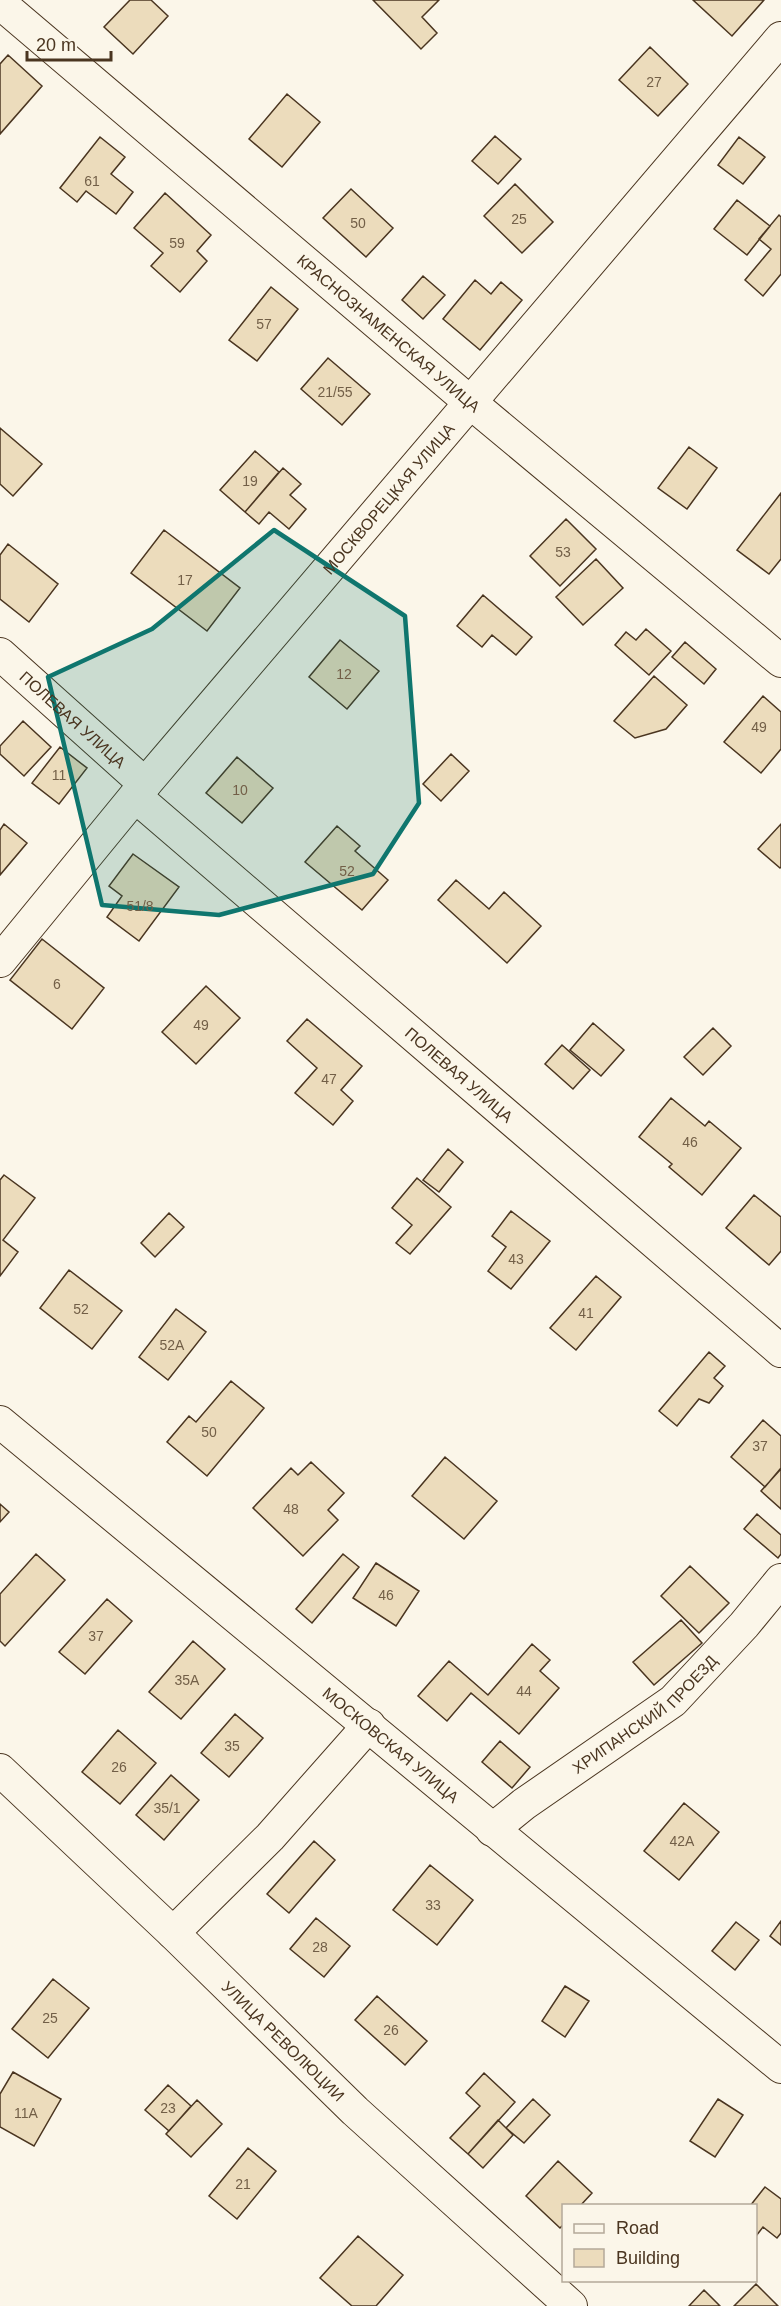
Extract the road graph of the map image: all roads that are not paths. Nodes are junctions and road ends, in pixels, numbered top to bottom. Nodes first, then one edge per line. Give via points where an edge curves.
1 (0, 3) edge
2 (781, 38) edge
3 (471, 403) junction
4 (0, 654) edge
5 (781, 661) edge
6 (140, 791) junction
7 (0, 961) edge
8 (781, 1352) edge
9 (0, 1422) edge
10 (781, 1581) edge
11 (369, 1725) junction
12 (0, 1770) edge
13 (492, 1830) junction
14 (173, 1933) junction
15 (781, 2067) edge
16 (571, 2306) edge

1 - 3 street, КРАСНОЗНАМЕНСКАЯ УЛИЦА
2 - 3 street, МОСКВОРЕЦКАЯ УЛИЦА
3 - 5 street, КРАСНОЗНАМЕНСКАЯ УЛИЦА
3 - 6 street, МОСКВОРЕЦКАЯ УЛИЦА
4 - 6 street, ПОЛЕВАЯ УЛИЦА
6 - 7 street, МОСКВОРЕЦКАЯ УЛИЦА
6 - 8 street, ПОЛЕВАЯ УЛИЦА
9 - 11 street, МОСКОВСКАЯ УЛИЦА
10 - 13 street, ХРИПАНСКИЙ ПРОЕЗД via 673,1701
11 - 13 street, МОСКОВСКАЯ УЛИЦА
11 - 14 street via 270,1837
12 - 14 street, УЛИЦА РЕВОЛЮЦИИ
13 - 15 street, МОСКОВСКАЯ УЛИЦА
14 - 16 street, УЛИЦА РЕВОЛЮЦИИ via 355,2111

